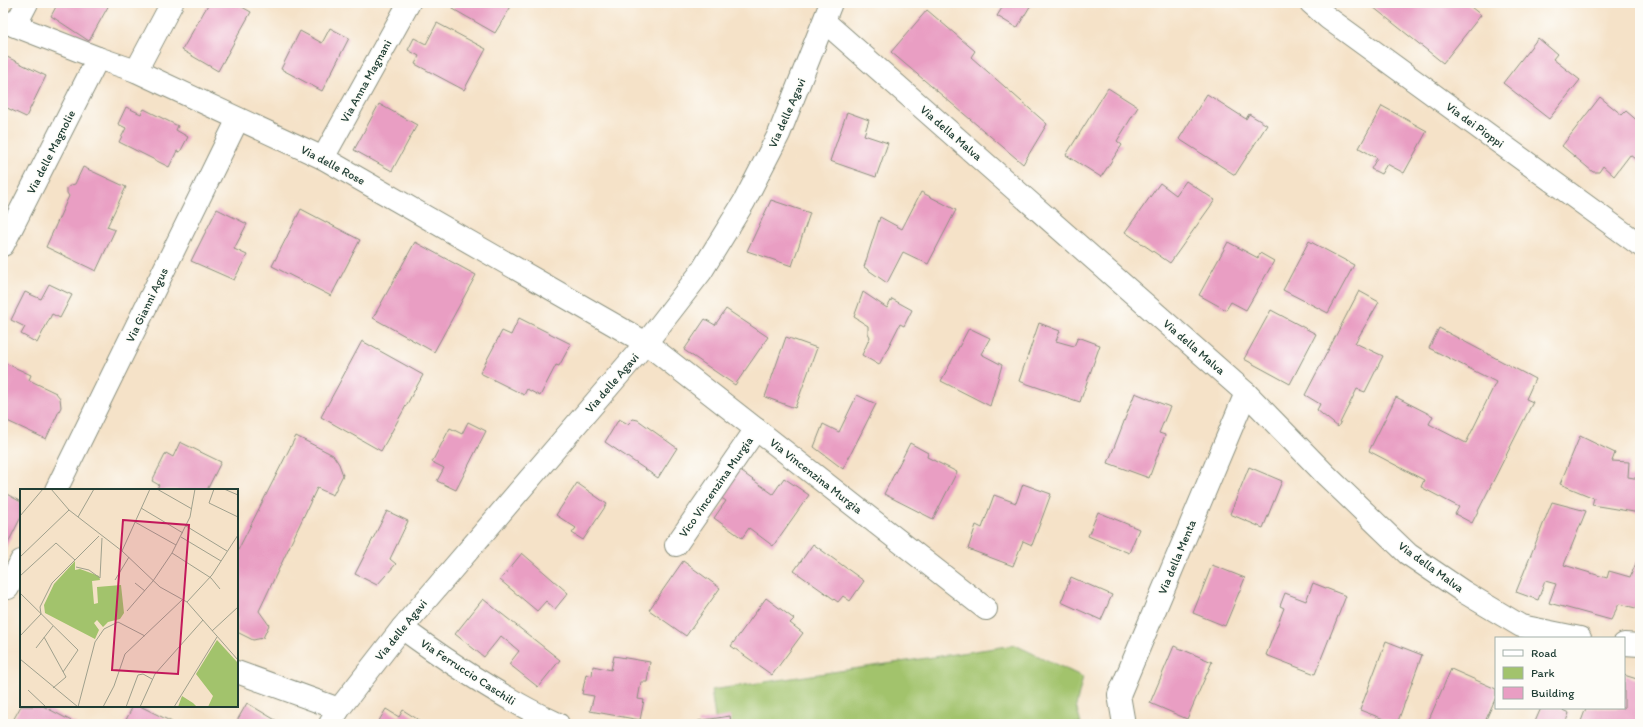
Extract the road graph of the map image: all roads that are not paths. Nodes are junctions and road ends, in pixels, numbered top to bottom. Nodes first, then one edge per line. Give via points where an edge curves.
1 (27, 3) edge
2 (172, 3) edge
3 (409, 3) edge
4 (1311, 3) edge
5 (828, 12) edge
6 (9, 24) edge
7 (98, 58) junction
8 (136, 71) junction
9 (238, 119) junction
10 (323, 158) junction
11 (3, 245) edge
12 (1640, 245) edge
13 (646, 343) junction
14 (1246, 393) junction
15 (756, 429) junction
16 (56, 489) edge
17 (676, 545) dead end
18 (20, 564) edge
19 (11, 589) edge
20 (986, 609) dead end
21 (402, 628) junction
22 (1575, 637) edge
23 (1625, 644) edge
24 (1640, 645) edge
25 (238, 672) edge
26 (334, 716) edge
27 (558, 724) edge
28 (1124, 724) edge

1 - 6 street
2 - 8 street
3 - 10 street, Via Anna Magnani
4 - 12 street, Via dei Pioppi via 1328,18
5 - 13 street, Via delle Agavi via 779,134 744,202 701,272
5 - 14 street, Via della Malva
6 - 7 street, Via delle Rose
7 - 8 street, Via delle Rose
7 - 11 street, Via delle Magnolie
8 - 9 street, Via delle Rose
9 - 10 street, Via delle Rose
9 - 16 street, Via Gianni Agus
10 - 13 street, Via delle Rose
13 - 15 street, Via Vincenzina Murgia
13 - 21 street, Via delle Agavi
14 - 22 street, Via della Malva via 1408,554 1464,592 1522,626
14 - 28 street, Via della Menta via 1119,695
15 - 17 street, Vico Vincenzina Murgia
15 - 20 street, Via Vincenzina Murgia
18 - 19 street
21 - 26 street, Via delle Agavi
21 - 27 street, Via Ferruccio Caschili via 460,669 524,708
23 - 24 street
25 - 26 street

